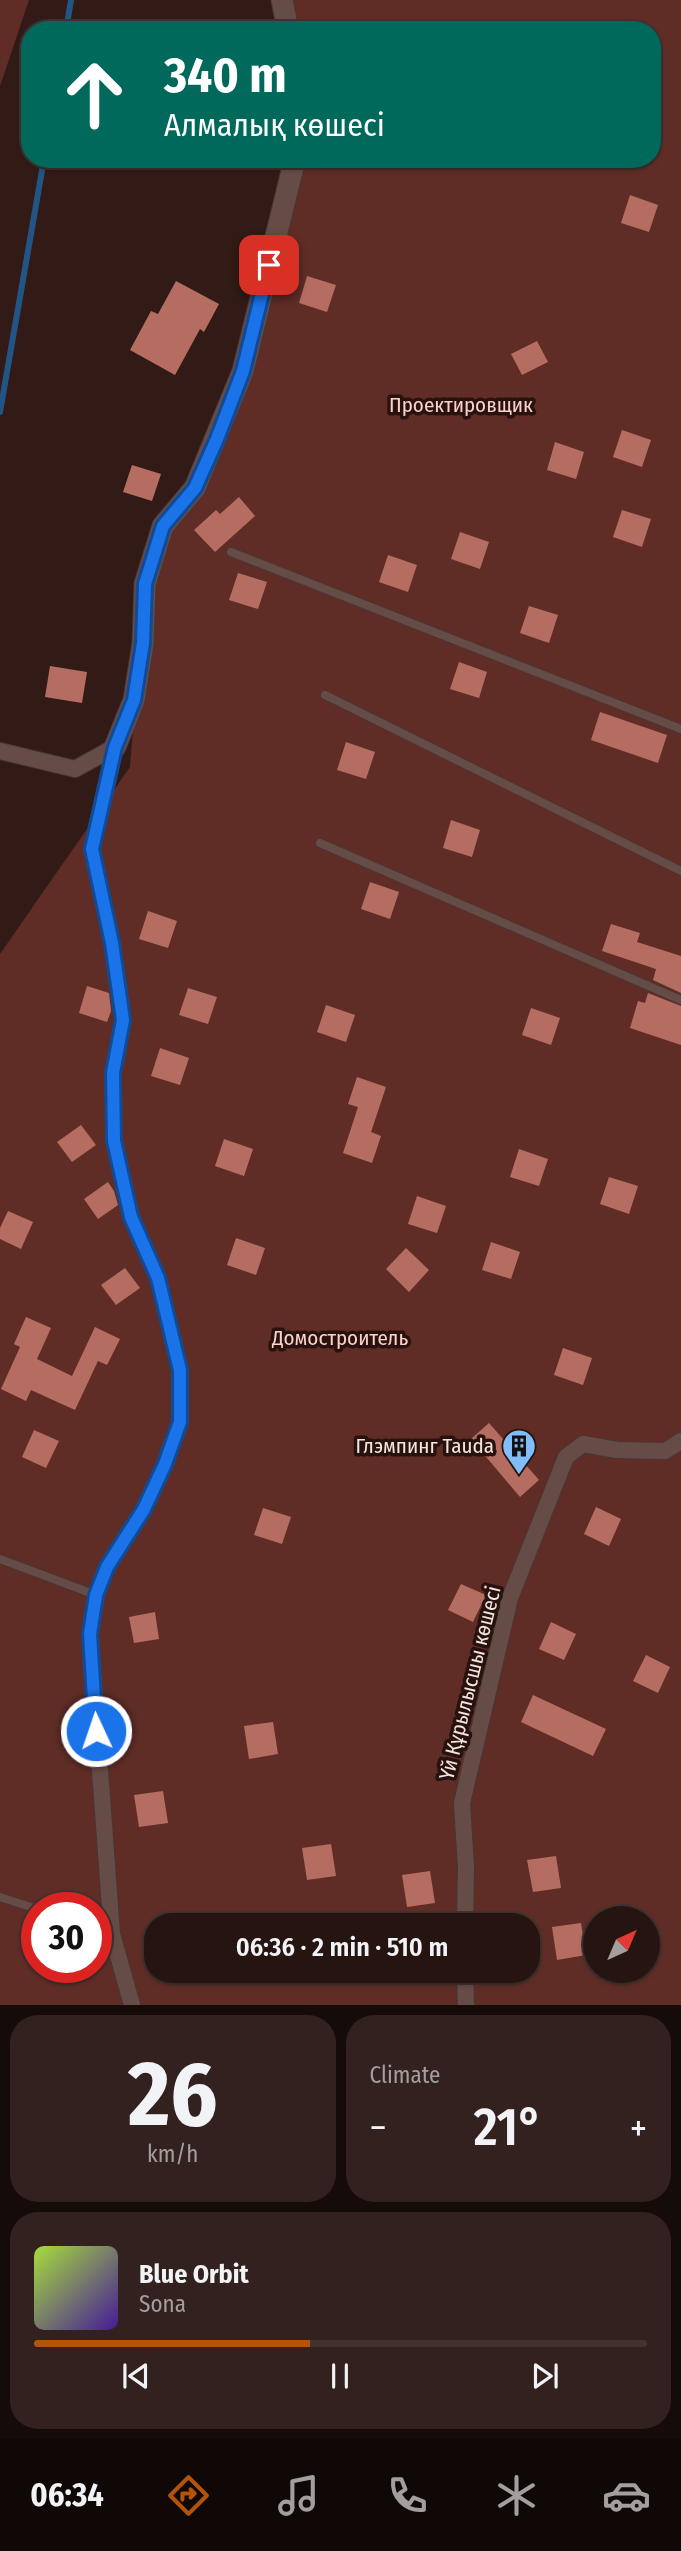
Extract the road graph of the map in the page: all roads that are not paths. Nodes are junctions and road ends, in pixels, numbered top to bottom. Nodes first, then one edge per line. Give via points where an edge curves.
1 (282, 0) edge
2 (286, 21) edge
3 (293, 168) edge
4 (231, 552) dead end
5 (325, 695) dead end
6 (681, 729) edge
7 (115, 747) junction
8 (0, 751) edge
9 (320, 843) dead end
10 (681, 871) edge
11 (681, 1000) edge
12 (681, 1441) edge
13 (0, 1559) edge
14 (96, 1595) junction
15 (102, 1892) edge
16 (0, 1897) edge
17 (21, 1904) edge
18 (465, 1913) edge
19 (112, 1953) edge
20 (465, 1983) edge
21 (132, 2005) edge
22 (466, 2005) edge

1 - 2 street
3 - 7 street via 243,371 195,488 163,526 145,584 143,643 134,700
4 - 6 lane
5 - 10 lane
7 - 8 street via 75,769
7 - 14 street via 92,849 123,1020 113,1073 114,1141 131,1217 158,1278 180,1370 180,1422 144,1509 107,1567
9 - 11 lane
12 - 18 street, Үй Құрылысшы көшесі via 665,1451 583,1444 566,1457 510,1598 462,1803
13 - 14 lane
14 - 15 street via 90,1634
16 - 17 lane
19 - 21 street
20 - 22 street

